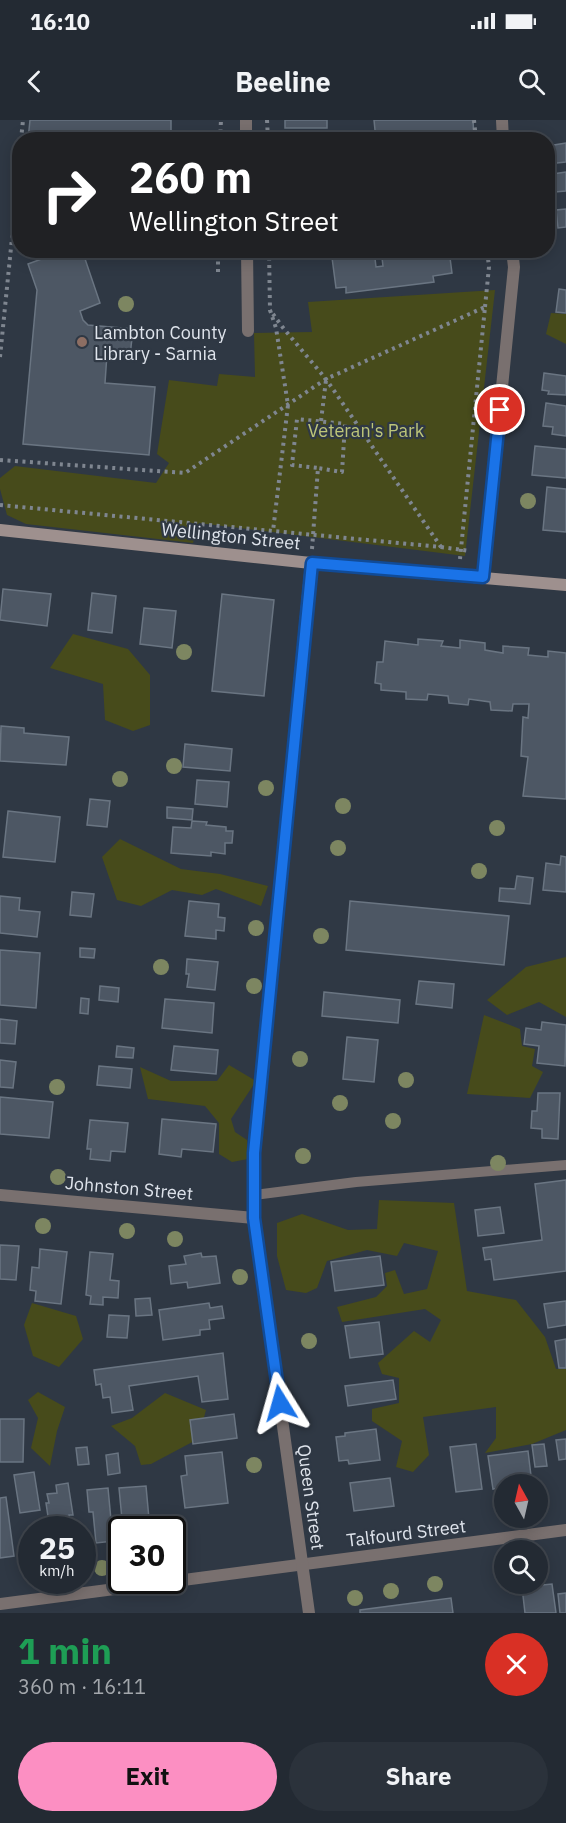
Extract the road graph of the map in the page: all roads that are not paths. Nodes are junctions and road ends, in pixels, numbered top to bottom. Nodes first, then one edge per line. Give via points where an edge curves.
1 (247, 258) edge
2 (512, 258) edge
3 (248, 330) dead end
4 (0, 530) edge
5 (312, 563) junction
6 (483, 577) junction
7 (566, 585) edge
8 (566, 1165) edge
9 (0, 1195) edge
10 (254, 1195) junction
11 (254, 1218) junction
12 (566, 1530) edge
13 (302, 1565) junction
14 (0, 1604) edge
15 (309, 1613) edge

1 - 3 street
2 - 6 street
4 - 5 street, Wellington Street
5 - 6 street, Wellington Street
5 - 10 street, Queen Street via 254,1153
6 - 7 street, Wellington Street
8 - 10 lane via 356,1182
9 - 11 street, Johnston Street
10 - 11 street, Queen Street
11 - 13 street, Queen Street
12 - 13 street, Talfourd Street
13 - 14 street, Talfourd Street
13 - 15 street, Queen Street

